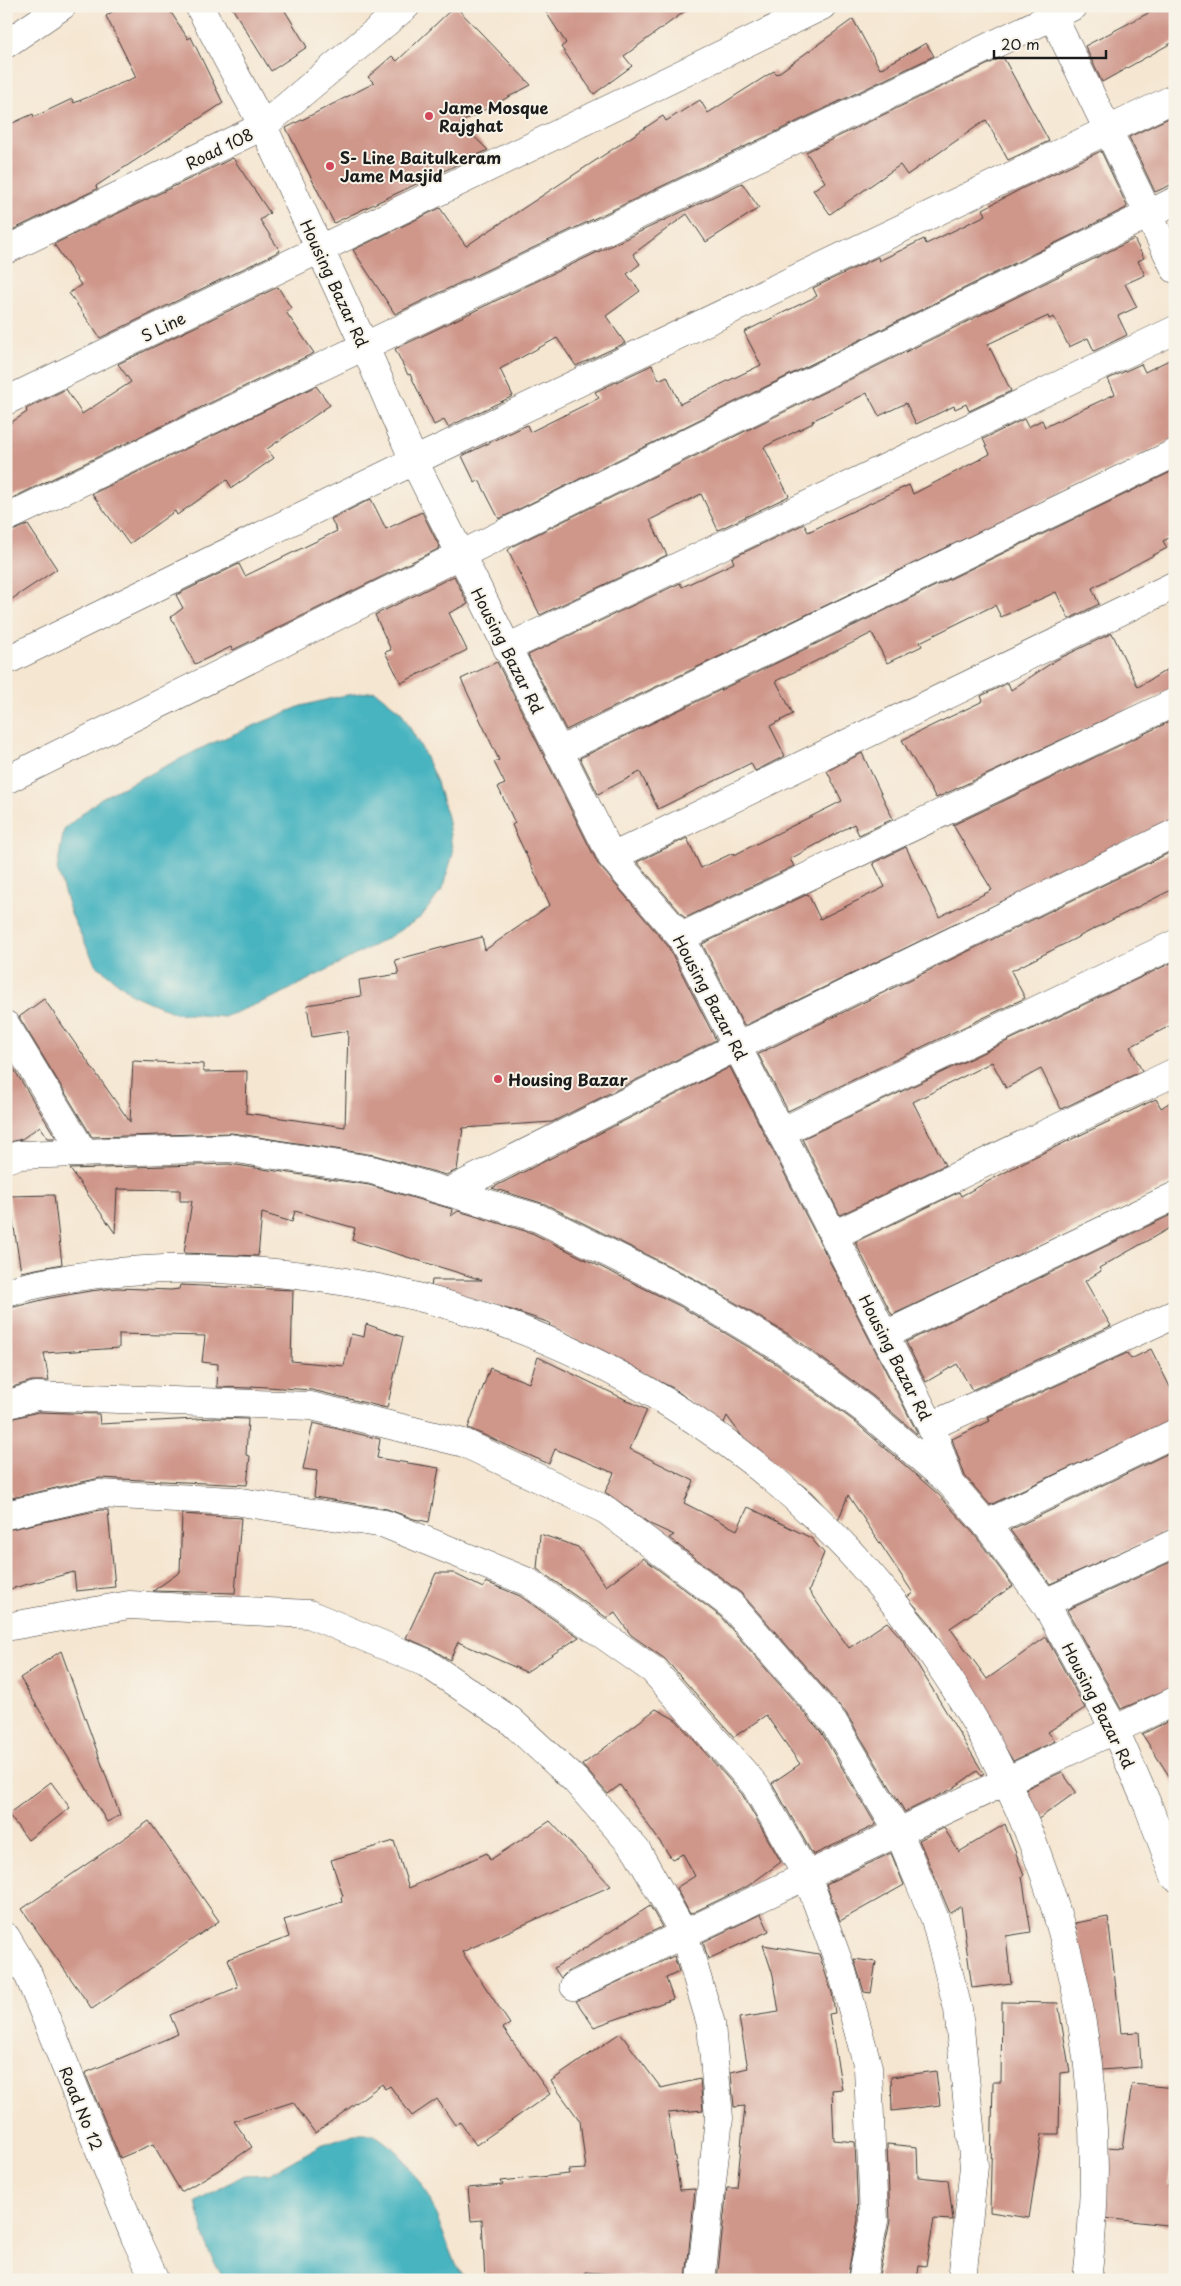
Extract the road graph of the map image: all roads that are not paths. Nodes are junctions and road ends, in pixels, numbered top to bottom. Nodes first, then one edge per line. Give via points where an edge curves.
1 (62, 6) edge
2 (199, 6) edge
3 (406, 6) edge
4 (822, 6) edge
5 (1058, 10) edge
6 (6, 44) edge
7 (1175, 98) edge
8 (263, 126) junction
9 (1108, 129) junction
10 (1175, 201) edge
11 (1148, 214) junction
12 (6, 250) edge
13 (320, 251) junction
14 (1175, 269) edge
15 (1175, 330) edge
16 (365, 347) junction
17 (6, 401) edge
18 (1175, 453) edge
19 (414, 461) junction
20 (6, 518) edge
21 (460, 555) junction
22 (1175, 586) edge
23 (506, 648) junction
24 (6, 661) edge
25 (1175, 702) edge
26 (559, 750) junction
27 (6, 780) edge
28 (1175, 833) edge
29 (612, 856) junction
30 (681, 937) junction
31 (1175, 944) edge
32 (6, 1025) edge
33 (738, 1046) junction
34 (1175, 1072) edge
35 (781, 1132) junction
36 (83, 1152) junction
37 (6, 1159) edge
38 (448, 1192) junction
39 (1175, 1196) edge
40 (834, 1235) junction
41 (6, 1292) edge
42 (1175, 1314) edge
43 (885, 1335) junction
44 (6, 1405) edge
45 (931, 1426) junction
46 (1175, 1433) edge
47 (951, 1484) junction
48 (6, 1515) edge
49 (986, 1524) junction
50 (1175, 1543) edge
51 (1045, 1604) junction
52 (6, 1627) edge
53 (1175, 1701) edge
54 (1115, 1730) junction
55 (1008, 1781) junction
56 (899, 1832) junction
57 (807, 1876) junction
58 (1175, 1877) edge
59 (684, 1934) junction
60 (6, 1937) edge
61 (17, 1978) edge
62 (574, 1986) dead end
63 (155, 2280) edge
64 (701, 2280) edge
65 (862, 2280) edge
66 (962, 2280) edge
67 (1087, 2280) edge

1 - 6 street
2 - 8 street, Housing Bazar Rd
3 - 8 street, Road 108
4 - 13 street, S Line
5 - 9 street
5 - 16 street
7 - 9 street
8 - 12 street, Road 108
8 - 13 street, Housing Bazar Rd
9 - 11 street
9 - 19 street
10 - 11 street
11 - 14 street
11 - 21 street
13 - 16 street, Housing Bazar Rd
13 - 17 street, S Line
15 - 23 street
16 - 19 street, Housing Bazar Rd
16 - 20 street
18 - 26 street
19 - 21 street, Housing Bazar Rd
19 - 24 street
21 - 23 street, Housing Bazar Rd
21 - 27 street
22 - 29 street
23 - 26 street, Housing Bazar Rd
25 - 30 street
26 - 29 street, Housing Bazar Rd
28 - 33 street
29 - 30 street, Housing Bazar Rd
30 - 33 street, Housing Bazar Rd
31 - 35 street
32 - 36 street
33 - 35 street, Housing Bazar Rd
33 - 38 street
34 - 40 street
35 - 40 street, Housing Bazar Rd
36 - 37 street via 18,1155
36 - 38 street via 230,1148 372,1170
38 - 47 street via 538,1218 687,1292 784,1350 864,1409
39 - 43 street
40 - 43 street, Housing Bazar Rd
41 - 55 street via 48,1280 130,1271 214,1268 298,1274 380,1288 461,1308 540,1337 615,1372 695,1420 754,1463 817,1518 875,1578 927,1644 972,1714
42 - 45 street
43 - 45 street, Housing Bazar Rd
44 - 56 street via 36,1396 311,1406 464,1443 597,1505 731,1604 834,1723
45 - 47 street, Housing Bazar Rd
46 - 49 street
47 - 49 street, Housing Bazar Rd
48 - 57 street via 99,1494 234,1501 385,1524 528,1582 653,1670 755,1785
49 - 51 street, Housing Bazar Rd
50 - 51 street
51 - 54 street, Housing Bazar Rd
52 - 59 street via 128,1605 310,1614 426,1663 510,1720 575,1780 637,1851
53 - 54 street
54 - 55 street
54 - 58 street, Housing Bazar Rd
55 - 56 street
55 - 67 street via 1042,1864 1067,1944 1083,2026 1093,2109 1094,2164
56 - 57 street
56 - 66 street via 935,1919 958,2009 974,2166
57 - 59 street
57 - 65 street via 842,1971 868,2067 874,2221
59 - 62 street
59 - 64 street via 711,2024 719,2118
60 - 61 street, Road No 12
61 - 63 street, Road No 12

